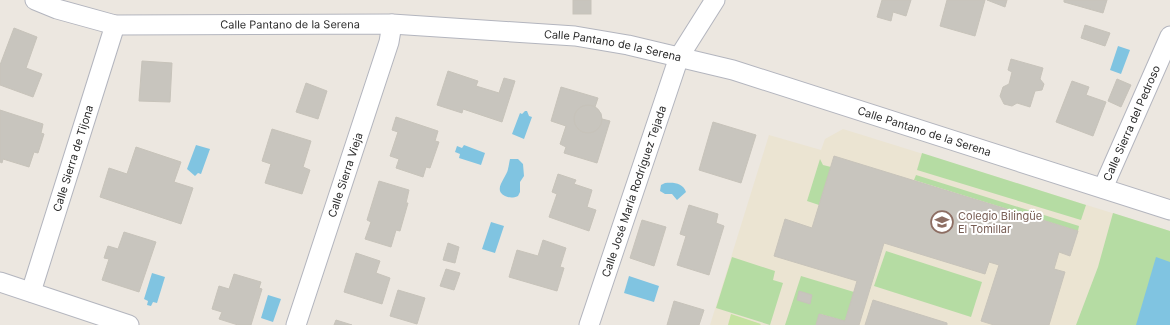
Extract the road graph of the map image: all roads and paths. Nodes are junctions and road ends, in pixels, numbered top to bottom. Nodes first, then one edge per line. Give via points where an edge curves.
1 (36, 0) edge
2 (715, 0) edge
3 (392, 24) junction
4 (115, 25) junction
5 (1170, 36) edge
6 (679, 57) junction
7 (1103, 188) junction
8 (1170, 210) edge
9 (0, 282) edge
10 (31, 292) junction
11 (129, 325) edge
12 (296, 325) edge
13 (589, 325) edge

1 - 4 street, Calle Pantano de la Serena via 57,9
2 - 6 street, Calle José María Rodríguez Tejada
3 - 4 street, Calle Pantano de la Serena
3 - 6 street, Calle Pantano de la Serena via 575,36
3 - 12 street, Calle Sierra Vieja via 389,42
4 - 10 street, Calle Sierra de Tijona
5 - 7 street, Calle Sierra del Pedroso
6 - 7 street, Calle Pantano de la Serena via 733,70
6 - 13 street, Calle José María Rodríguez Tejada
7 - 8 street, Calle Pantano de la Serena
9 - 10 street
10 - 11 street

